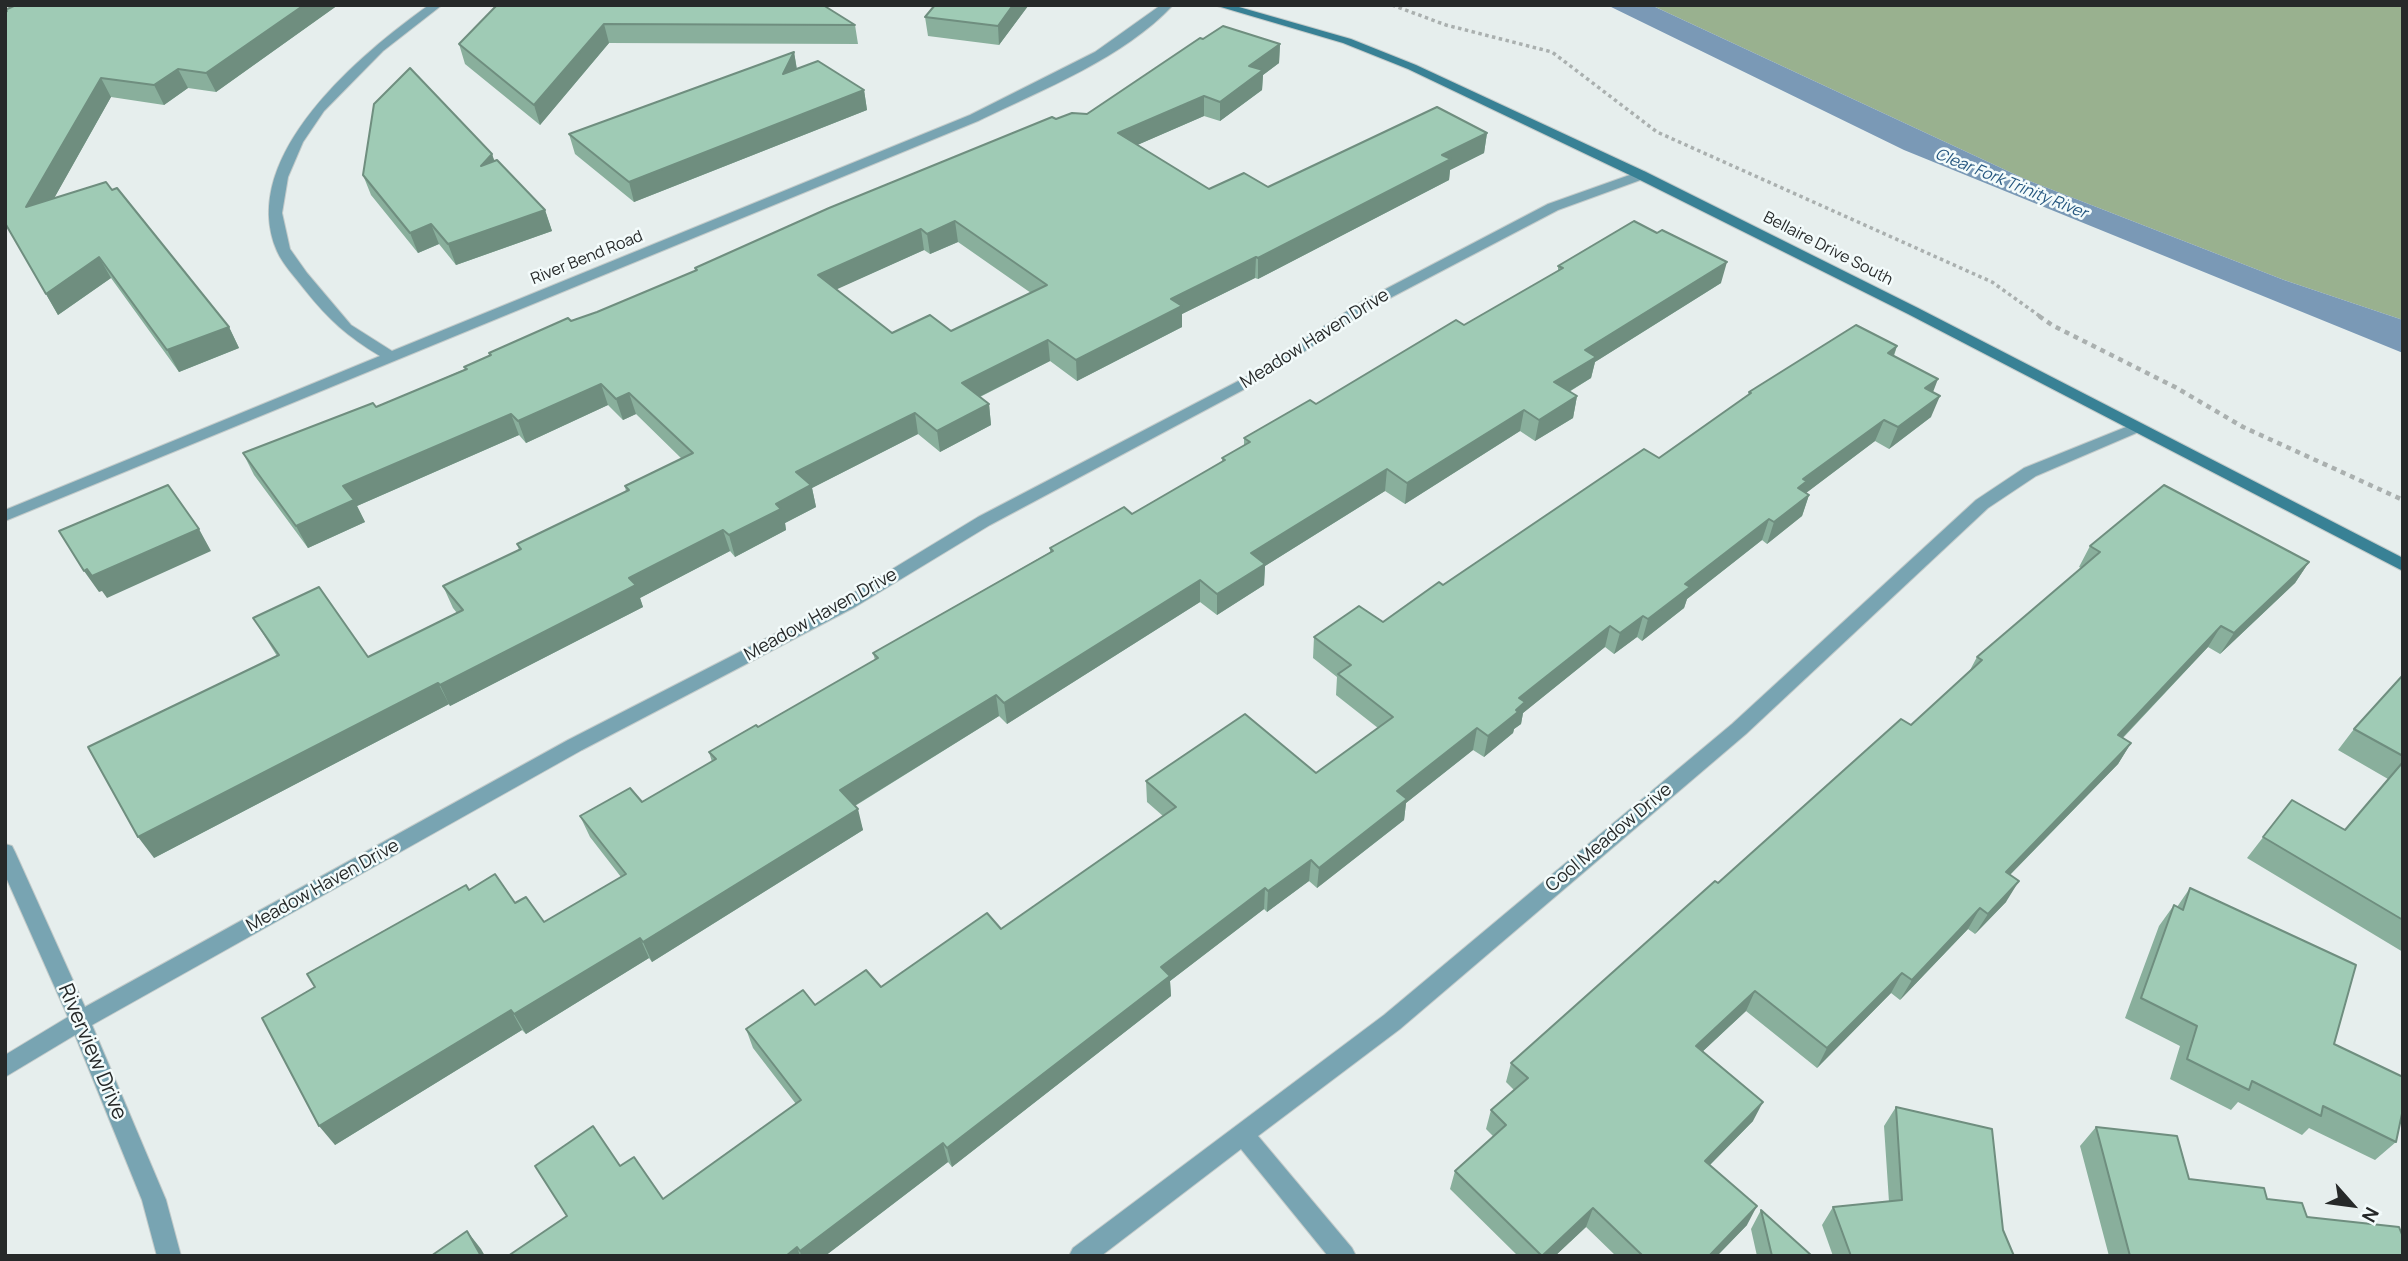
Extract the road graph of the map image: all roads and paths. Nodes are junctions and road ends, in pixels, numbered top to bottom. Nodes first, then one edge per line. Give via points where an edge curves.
1 (437, 5) edge
2 (1168, 5) edge
3 (1219, 5) edge
4 (1392, 5) edge
5 (1641, 176) junction
6 (391, 357) junction
7 (2136, 428) junction
8 (2403, 500) edge
9 (5, 516) edge
10 (2403, 565) edge
11 (5, 852) edge
12 (80, 1021) junction
13 (5, 1067) edge
14 (1243, 1135) junction
15 (169, 1256) edge
16 (1081, 1256) edge
17 (1344, 1256) edge

1 - 6 street via 380,46 327,99 289,156 278,188 276,221 283,251 345,327
2 - 6 street, River Bend Road via 1135,34 1086,64 974,118
3 - 5 street, Bellaire Drive South via 1347,41 1412,67
4 - 8 path via 1446,25 1552,52 1657,132 1992,282 2052,325 2175,387 2243,428
5 - 7 street, Bellaire Drive South
5 - 12 street, Meadow Haven Drive via 1553,207 1366,305 1251,380 984,521 849,603 575,744
6 - 9 street, River Bend Road
7 - 10 street, Bellaire Drive South
7 - 14 street, Cool Meadow Drive via 2030,472 1982,504 1739,729 1392,1022
11 - 12 street, Riverview Drive
12 - 13 street, Meadow Haven Drive
12 - 15 street, Riverview Drive via 153,1200
14 - 16 street, Cool Meadow Drive
14 - 17 street

